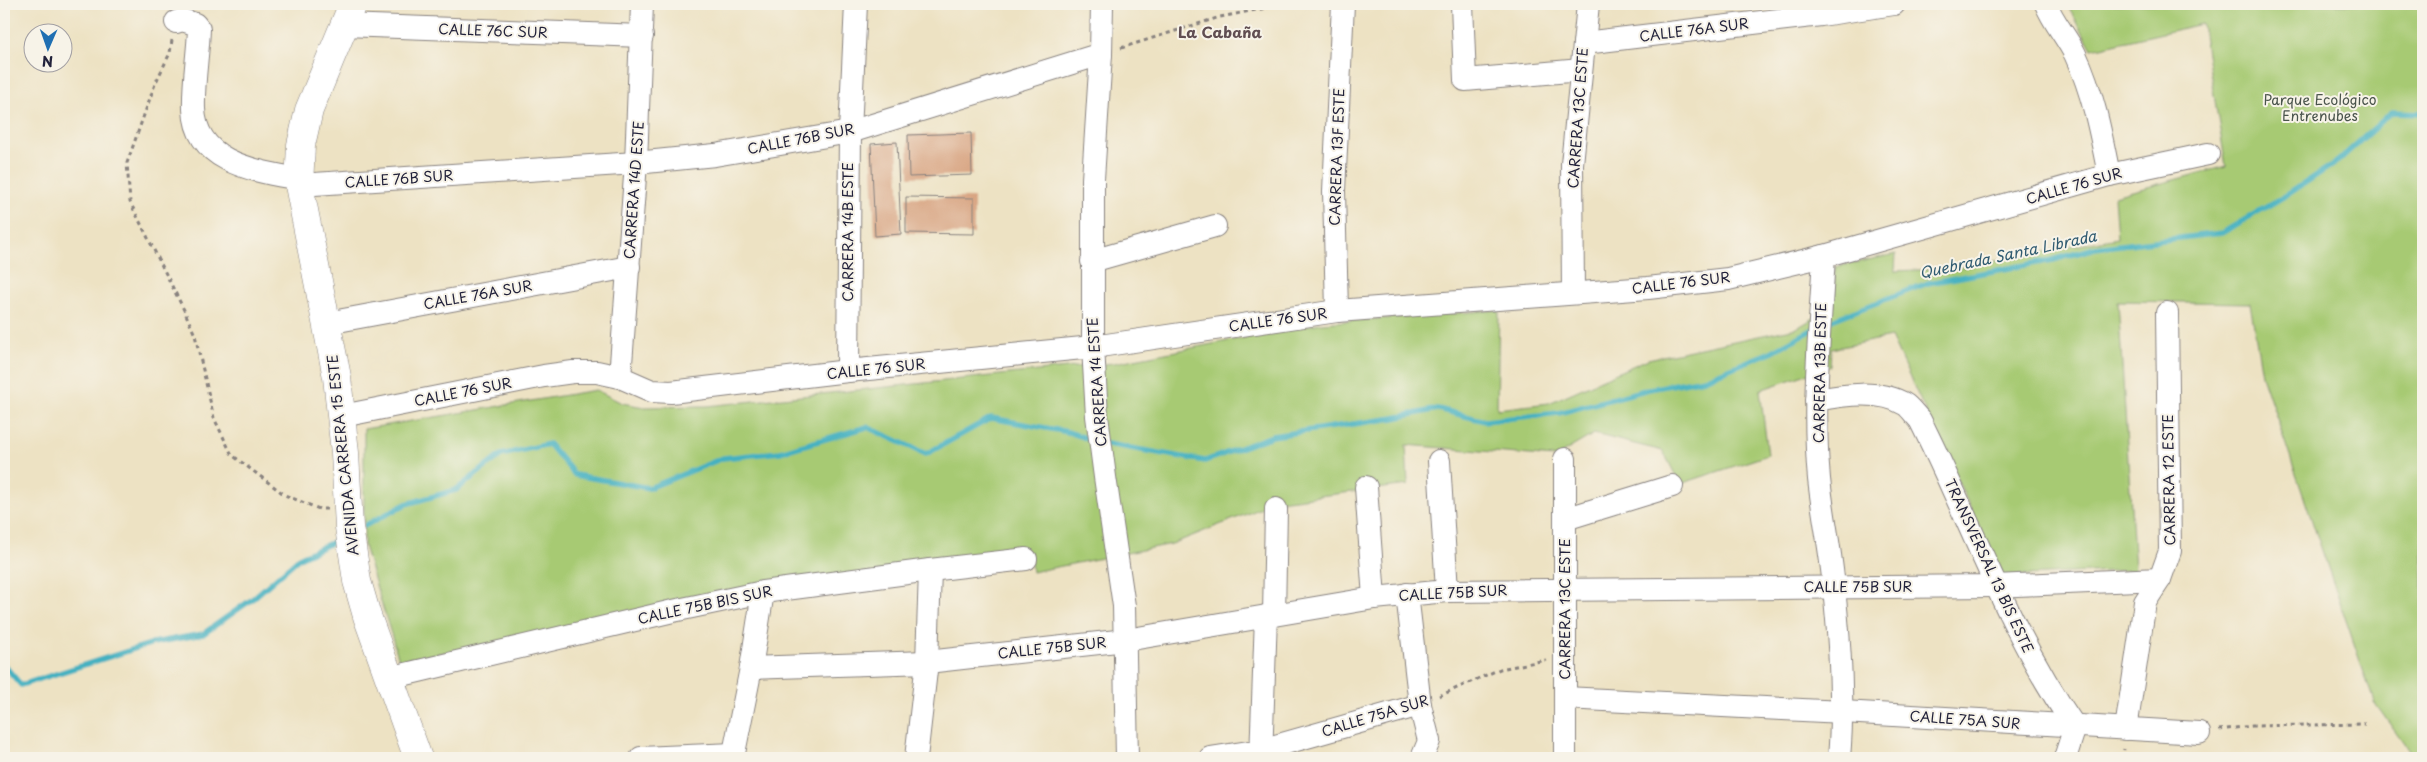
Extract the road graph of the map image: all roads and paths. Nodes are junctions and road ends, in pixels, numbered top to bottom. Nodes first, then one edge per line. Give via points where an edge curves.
1 (642, 4) edge
2 (856, 4) edge
3 (1102, 4) edge
4 (1287, 4) edge
5 (1343, 4) edge
6 (1462, 4) edge
7 (1588, 4) edge
8 (1894, 4) edge
9 (2046, 4) edge
10 (1821, 9) edge
11 (349, 15) edge
12 (176, 22) joint
13 (642, 36) junction
14 (1584, 43) junction
15 (1101, 54) junction
16 (1581, 70) junction
17 (850, 132) junction
18 (2208, 154) dead end
19 (636, 163) junction
20 (2109, 175) junction
21 (299, 182) junction
22 (1215, 226) dead end
23 (1824, 256) junction
24 (1092, 261) junction
25 (629, 267) junction
26 (1573, 293) junction
27 (1337, 311) junction
28 (2167, 313) dead end
29 (327, 323) junction
30 (1093, 347) junction
31 (848, 371) junction
32 (620, 377) junction
33 (1816, 400) junction
34 (342, 416) junction
35 (1565, 459) dead end
36 (1439, 460) dead end
37 (1672, 486) dead end
38 (1366, 487) dead end
39 (1276, 509) dead end
40 (348, 510) junction
41 (1565, 519) junction
42 (1026, 560) dead end
43 (930, 570) junction
44 (2160, 579) junction
45 (1995, 586) junction
46 (1834, 588) junction
47 (1446, 590) junction
48 (1565, 590) junction
49 (763, 592) junction
50 (1408, 594) junction
51 (1374, 598) junction
52 (1270, 615) junction
53 (1126, 640) junction
54 (1565, 656) junction
55 (928, 662) junction
56 (751, 668) junction
57 (389, 678) junction
58 (1565, 698) junction
59 (1420, 705) junction
60 (1843, 712) junction
61 (2365, 724) dead end
62 (2075, 727) junction
63 (2126, 729) junction
64 (2198, 733) joint
65 (1261, 754) edge
66 (734, 756) edge
67 (418, 758) edge
68 (641, 758) edge
69 (916, 758) edge
70 (1127, 758) edge
71 (1210, 758) edge
72 (1422, 758) edge
73 (1565, 758) edge
74 (1840, 758) edge
75 (2065, 758) edge

1 - 13 street, CARRERA 14D ESTE
2 - 17 street, CARRERA 14B ESTE
3 - 15 street, CARRERA 14 ESTE
4 - 15 path via 1220,17
5 - 27 street, CARRERA 13F ESTE via 1334,191
6 - 16 street via 1465,80
7 - 14 street, CARRERA 13C ESTE
8 - 10 street, CALLE 76A SUR
9 - 20 street via 2085,78
10 - 14 street, CALLE 76A SUR
11 - 13 street, CALLE 76C SUR
11 - 21 main road, AVENIDA CARRERA 15 ESTE via 309,110 301,145
12 - 21 street, CALLE 76B SUR via 182,20 195,24 199,29 194,111 198,129 207,145 219,156 252,170
12 - 40 path via 170,53 155,84 128,163 130,202 195,335 214,418 232,455 285,494 320,509
13 - 19 street, CARRERA 14D ESTE
14 - 16 street, CARRERA 13C ESTE
15 - 17 street, CALLE 76B SUR
15 - 24 street, CARRERA 14 ESTE
16 - 26 street, CARRERA 13C ESTE via 1572,164
17 - 19 street, CALLE 76B SUR via 715,155
17 - 31 street, CARRERA 14B ESTE
18 - 20 street, CALLE 76 SUR
19 - 21 street, CALLE 76B SUR
19 - 25 street, CARRERA 14D ESTE
20 - 23 street, CALLE 76 SUR
21 - 29 main road, AVENIDA CARRERA 15 ESTE
22 - 24 street
23 - 26 street, CALLE 76 SUR via 1728,279
23 - 33 street, CARRERA 13B ESTE
24 - 30 street, CARRERA 14 ESTE
25 - 29 street, CALLE 76A SUR
25 - 32 street, CARRERA 14D ESTE
26 - 27 street, CALLE 76 SUR
27 - 30 street, CALLE 76 SUR
28 - 44 street, CARRERA 12 ESTE via 2170,551
29 - 34 main road, AVENIDA CARRERA 15 ESTE
30 - 31 street, CALLE 76 SUR
30 - 53 street, CARRERA 14 ESTE via 1097,416 1121,576
31 - 32 street, CALLE 76 SUR via 671,392 652,391
32 - 34 street, CALLE 76 SUR via 589,372 544,376
33 - 45 street, TRANSVERSAL 13 BIS ESTE via 1857,395 1883,397 1905,405 1920,420
33 - 46 street, CARRERA 13B ESTE via 1819,479
34 - 40 main road, AVENIDA CARRERA 15 ESTE
35 - 41 street, CARRERA 13C ESTE
36 - 47 street
37 - 41 street
38 - 51 street
39 - 52 street
40 - 57 main road, AVENIDA CARRERA 15 ESTE via 357,581
41 - 48 street, CARRERA 13C ESTE
42 - 43 street, CALLE 75B BIS SUR
43 - 49 street, CALLE 75B BIS SUR
43 - 55 street
44 - 45 street, CALLE 75B SUR
44 - 63 street, CARRERA 12 ESTE via 2145,602
45 - 46 street, CALLE 75B SUR
45 - 62 street, TRANSVERSAL 13 BIS ESTE via 2047,687
46 - 48 street, CALLE 75B SUR
46 - 60 street, CARRERA 13B ESTE
47 - 48 street, CALLE 75B SUR
47 - 50 street, CALLE 75B SUR
48 - 54 street, CARRERA 13C ESTE
49 - 56 street
49 - 57 street, CALLE 75B BIS SUR
50 - 51 street, CALLE 75B SUR
50 - 59 street
51 - 52 street, CALLE 75B SUR
52 - 53 street, CALLE 75B SUR
52 - 65 street
53 - 55 street, CALLE 75B SUR
53 - 70 street, CARRERA 14 ESTE
54 - 58 street, CARRERA 13C ESTE
54 - 59 path, CALLE 75A SUR via 1500,669
55 - 56 street, CALLE 75B SUR
55 - 69 street
56 - 66 street
57 - 67 main road, AVENIDA CARRERA 15 ESTE
58 - 60 street, CALLE 75A SUR
58 - 73 street, CARRERA 13C ESTE
59 - 65 street, CALLE 75A SUR
59 - 72 street via 1429,741
60 - 62 street, CALLE 75A SUR
60 - 74 street, CARRERA 13B ESTE
61 - 64 path via 2252,726
62 - 63 street, CALLE 75A SUR
62 - 75 street
63 - 64 street, CALLE 75A SUR
65 - 71 street, CALLE 75A SUR
66 - 68 street

